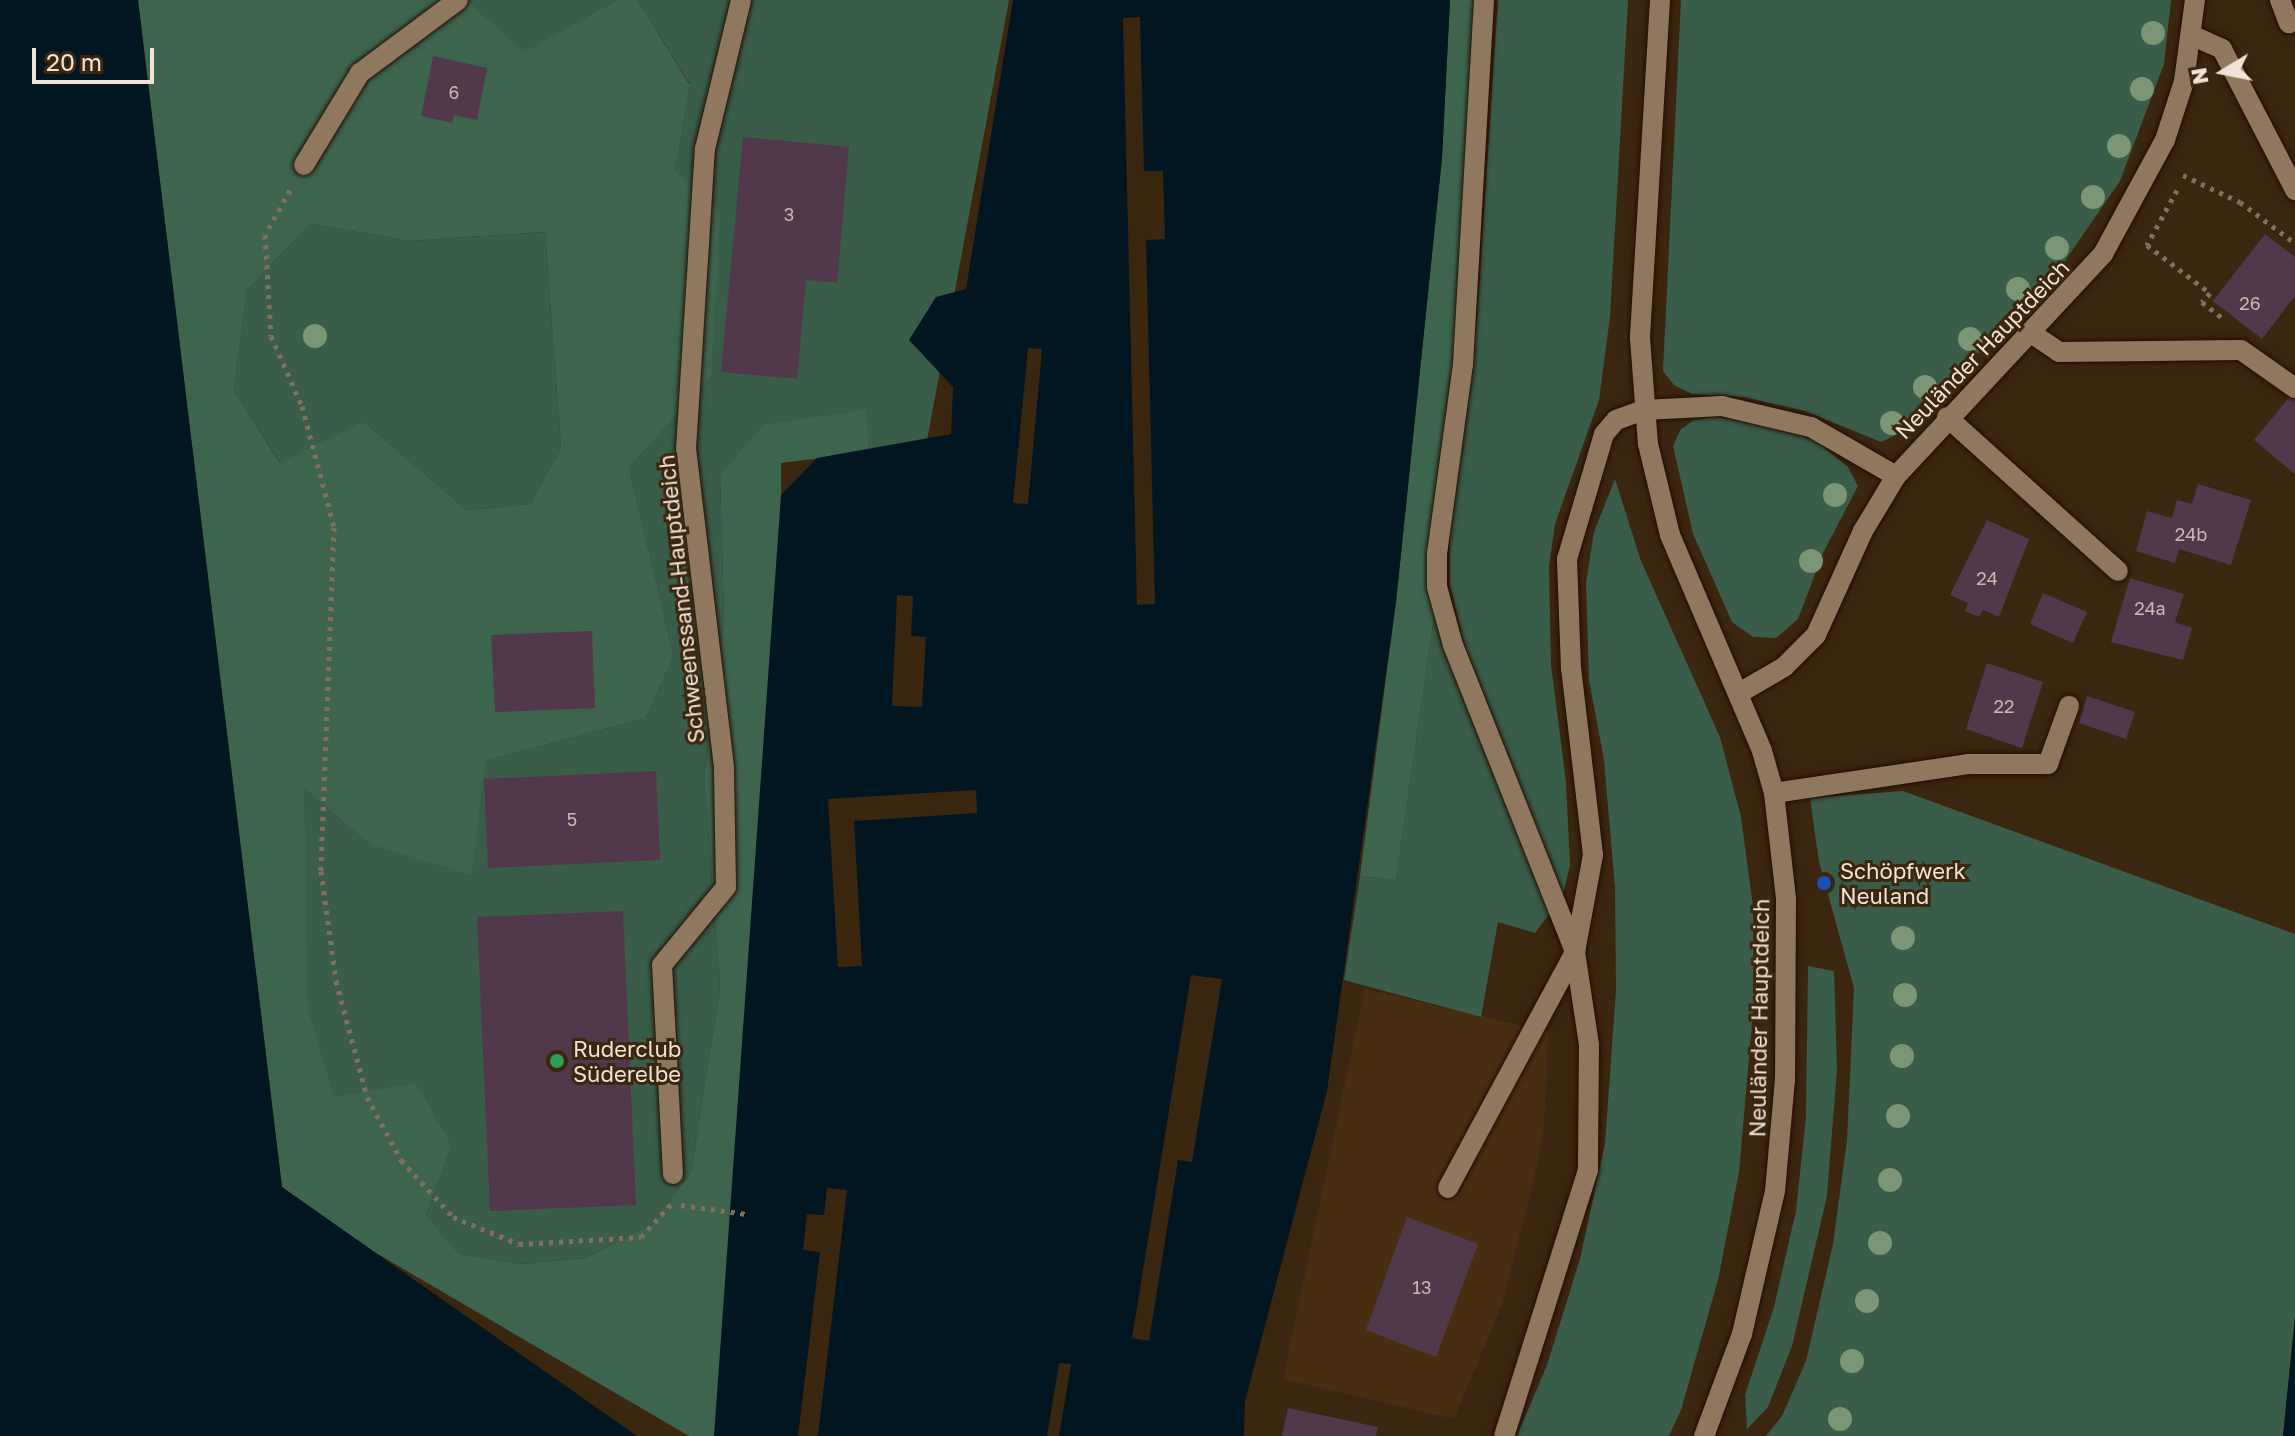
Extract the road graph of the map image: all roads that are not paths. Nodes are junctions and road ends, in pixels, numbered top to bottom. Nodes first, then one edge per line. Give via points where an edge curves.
1 (458, 0) edge
2 (741, 0) edge
3 (1484, 0) edge
4 (1660, 0) edge
5 (2195, 0) edge
6 (2280, 0) edge
7 (2289, 23) dead end
8 (2191, 35) junction
9 (304, 165) road end
10 (2295, 190) edge
11 (2031, 333) junction
12 (2295, 388) edge
13 (1644, 410) junction
14 (1947, 417) junction
15 (1896, 476) junction
16 (2118, 571) dead end
17 (1741, 692) junction
18 (2069, 706) dead end
19 (1774, 793) junction
20 (1575, 952) junction
21 (673, 1174) road end
22 (1448, 1188) dead end
23 (1504, 1436) edge
24 (1704, 1436) edge

1 - 9 street via 360,73
2 - 21 street, Schweenssand-Hauptdeich via 705,149 686,449 724,767 726,887 662,965
3 - 20 street via 1463,364 1437,587 1453,645
4 - 13 street, Neuländer Hauptdeich via 1640,338
5 - 8 street, Neuländer Hauptdeich
6 - 7 street
8 - 10 street via 2222,49
8 - 11 street, Neuländer Hauptdeich via 2184,81 2138,196 2103,254
11 - 12 street via 2059,352 2241,350
11 - 14 street, Neuländer Hauptdeich
13 - 15 street via 1722,406 1770,414 1844,443
13 - 17 street, Neuländer Hauptdeich via 1670,535
13 - 20 street via 1616,420 1604,434 1567,559 1571,669 1593,855
14 - 15 street, Neuländer Hauptdeich
14 - 16 street
15 - 17 street, Neuländer Hauptdeich via 1863,531 1816,635 1798,657
17 - 19 street, Neuländer Hauptdeich
18 - 19 street via 2048,764 1968,764
19 - 24 street, Neuländer Hauptdeich via 1787,926 1782,1127 1762,1259 1742,1334
20 - 22 street
20 - 23 street via 1589,1045 1588,1170

